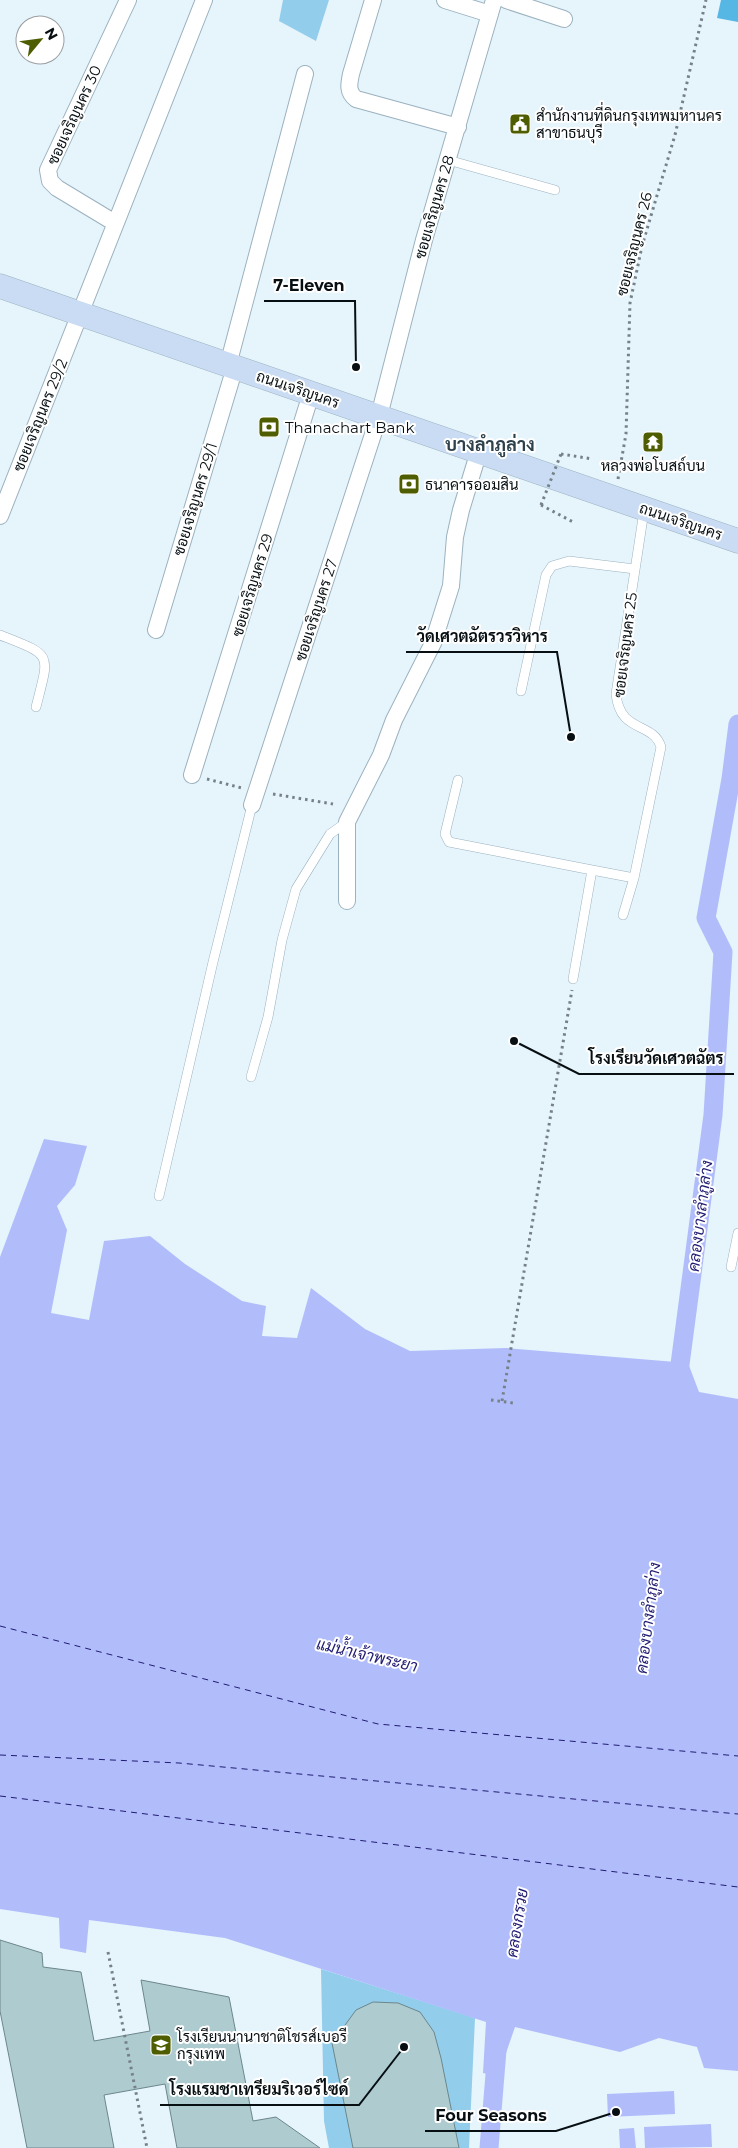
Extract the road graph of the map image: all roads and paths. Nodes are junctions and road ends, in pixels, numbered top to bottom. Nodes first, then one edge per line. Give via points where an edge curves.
1 (128, 0) edge
2 (204, 0) edge
3 (373, 0) edge
4 (445, 0) edge
5 (506, 0) edge
6 (706, 0) edge
7 (492, 7) edge
8 (564, 19) dead end
9 (305, 74) dead end
10 (458, 128) junction
11 (448, 160) junction
12 (555, 190) dead end
13 (115, 223) junction
14 (0, 286) edge
15 (80, 314) junction
16 (231, 366) junction
17 (311, 394) junction
18 (379, 416) junction
19 (480, 451) junction
20 (593, 459) dead end
21 (614, 498) junction
22 (644, 509) junction
23 (0, 516) edge
24 (575, 523) dead end
25 (734, 540) edge
26 (635, 569) junction
27 (156, 630) dead end
28 (0, 635) edge
29 (521, 691) dead end
30 (36, 707) dead end
31 (192, 775) dead end
32 (458, 780) dead end
33 (252, 804) joint
34 (347, 822) junction
35 (592, 870) junction
36 (634, 878) junction
37 (347, 901) dead end
38 (623, 914) dead end
39 (573, 979) joint
40 (251, 1077) dead end
41 (159, 1196) dead end
42 (738, 1233) edge
43 (731, 1266) dead end
44 (491, 1400) dead end
45 (502, 1401) junction
46 (513, 1403) dead end
47 (108, 1952) dead end
48 (147, 2148) edge

1 - 13 street, ซอยเจริญนคร 30 via 48,170 50,181 57,188
2 - 13 street
3 - 10 street via 351,74 349,86 352,96
4 - 7 street
5 - 8 street
6 - 21 path, ซอยเจริญนคร 26 via 675,135 642,246 630,303 626,434
7 - 10 street, ซอยเจริญนคร 28
9 - 16 street, ซอยเจริญนคร 29/1
10 - 11 street, ซอยเจริญนคร 28
11 - 12 lane
11 - 18 street, ซอยเจริญนคร 28
13 - 15 street
14 - 15 main road, ถนนเจริญนคร
15 - 16 main road, ถนนเจริญนคร
15 - 23 street, ซอยเจริญนคร 29/2
16 - 17 main road, ถนนเจริญนคร
16 - 27 street, ซอยเจริญนคร 29/1
17 - 18 main road, ถนนเจริญนคร
17 - 31 street, ซอยเจริญนคร 29
18 - 19 main road, ถนนเจริญนคร
18 - 33 street, ซอยเจริญนคร 27
19 - 21 main road, ถนนเจริญนคร
19 - 34 street via 461,510 451,586 433,643
20 - 24 path, bridge via 561,454 541,505
21 - 22 main road, ถนนเจริญนคร
22 - 25 main road, ถนนเจริญนคร
22 - 26 lane, ซอยเจริญนคร 25
26 - 29 lane via 569,561 552,566 546,575
26 - 36 lane, ซอยเจริญนคร 25 via 617,704 626,720 656,736 661,747
28 - 30 lane via 35,649 44,657 47,666
32 - 35 lane via 445,834 449,842
33 - 41 lane
34 - 37 street
34 - 40 lane via 330,834 296,889 282,940 268,1018
35 - 36 lane
35 - 39 lane
36 - 38 lane, ซอยเจริญนคร 25
39 - 45 path
42 - 43 lane
44 - 45 path
45 - 46 path
47 - 48 path

